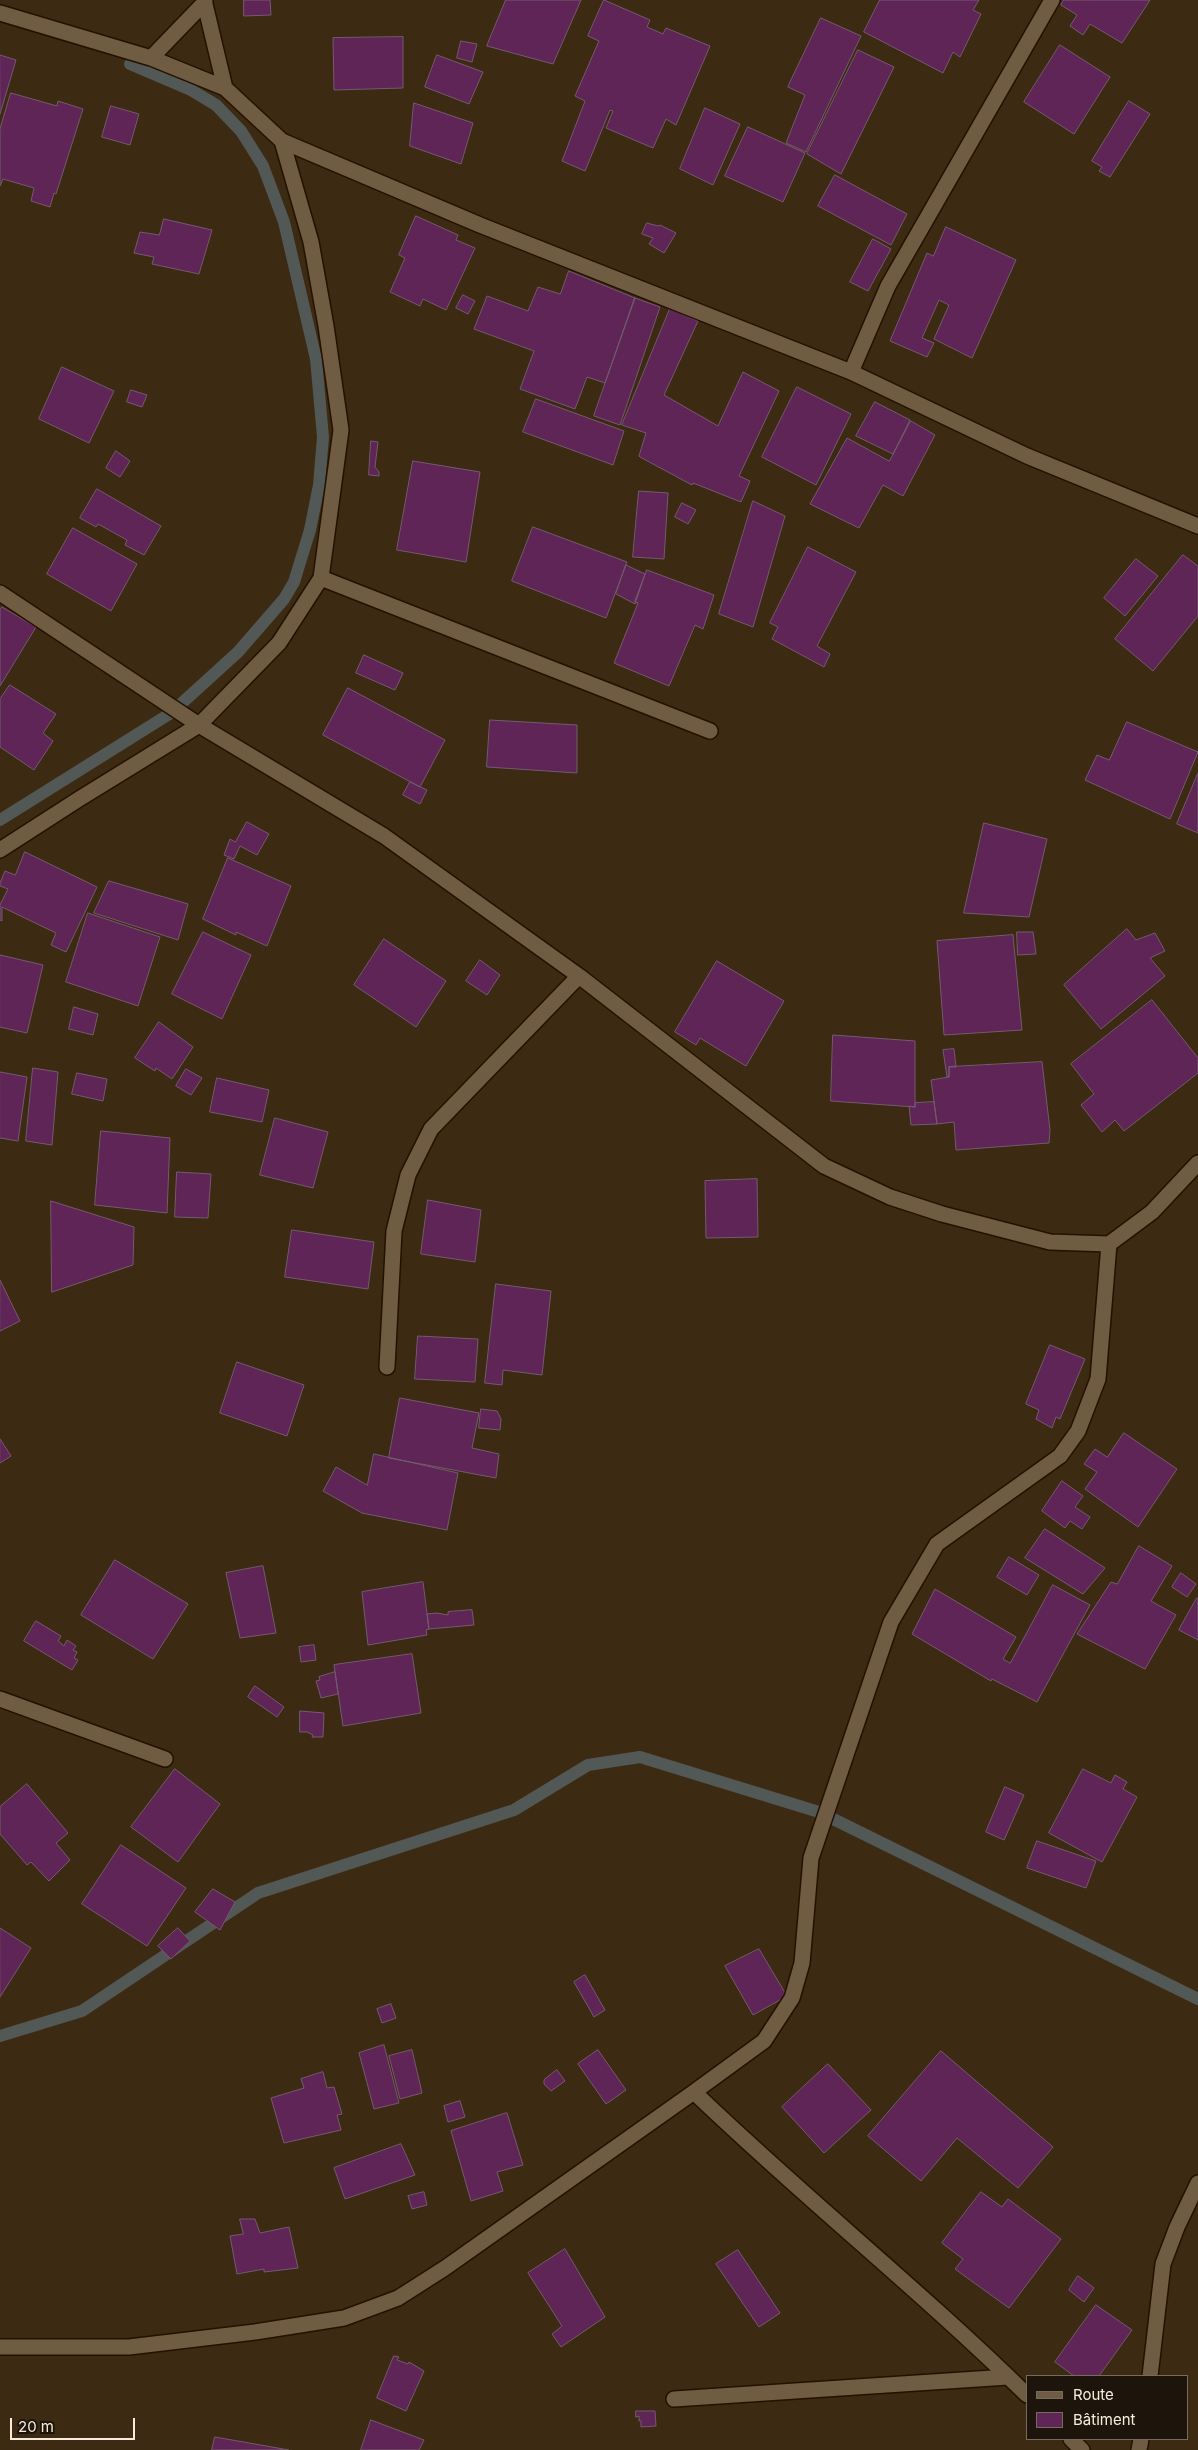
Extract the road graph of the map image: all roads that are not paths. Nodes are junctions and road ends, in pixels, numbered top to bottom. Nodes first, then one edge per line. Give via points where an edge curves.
1 (1052, 0) edge
2 (205, 1) edge
3 (0, 13) edge
4 (152, 58) junction
5 (225, 88) junction
6 (282, 141) junction
7 (851, 372) junction
8 (1198, 526) edge
9 (321, 578) junction
10 (0, 593) edge
11 (199, 725) junction
12 (710, 731) dead end
13 (0, 850) edge
14 (579, 976) junction
15 (1198, 1163) edge
16 (1109, 1244) junction
17 (387, 1367) dead end
18 (0, 1699) edge
19 (164, 1759) dead end
20 (694, 2092) junction
21 (1198, 2183) edge
22 (0, 2347) edge
23 (1150, 2375) edge
24 (1008, 2377) junction
25 (1026, 2394) edge
26 (674, 2399) dead end
27 (1072, 2440) edge
28 (1082, 2450) edge

1 - 7 street via 888,286
2 - 4 street
2 - 5 street
3 - 4 street
4 - 5 street
5 - 6 street
6 - 7 street
6 - 9 street via 311,242 341,430
7 - 8 street via 1027,456
9 - 11 street via 279,643
9 - 12 street
10 - 11 street
11 - 13 street
11 - 14 street via 384,836
14 - 16 street via 824,1166 890,1197 942,1214 1050,1242
14 - 17 street via 431,1128 408,1175 394,1231
15 - 16 street via 1152,1212
16 - 20 street via 1098,1379 1078,1431 1060,1456 937,1544 891,1622 811,1858 802,1963 792,1998 764,2041
18 - 19 street
20 - 22 street via 445,2268 398,2298 344,2318 129,2348
20 - 24 street
21 - 23 street via 1163,2264
24 - 25 street
24 - 26 street
27 - 28 street

